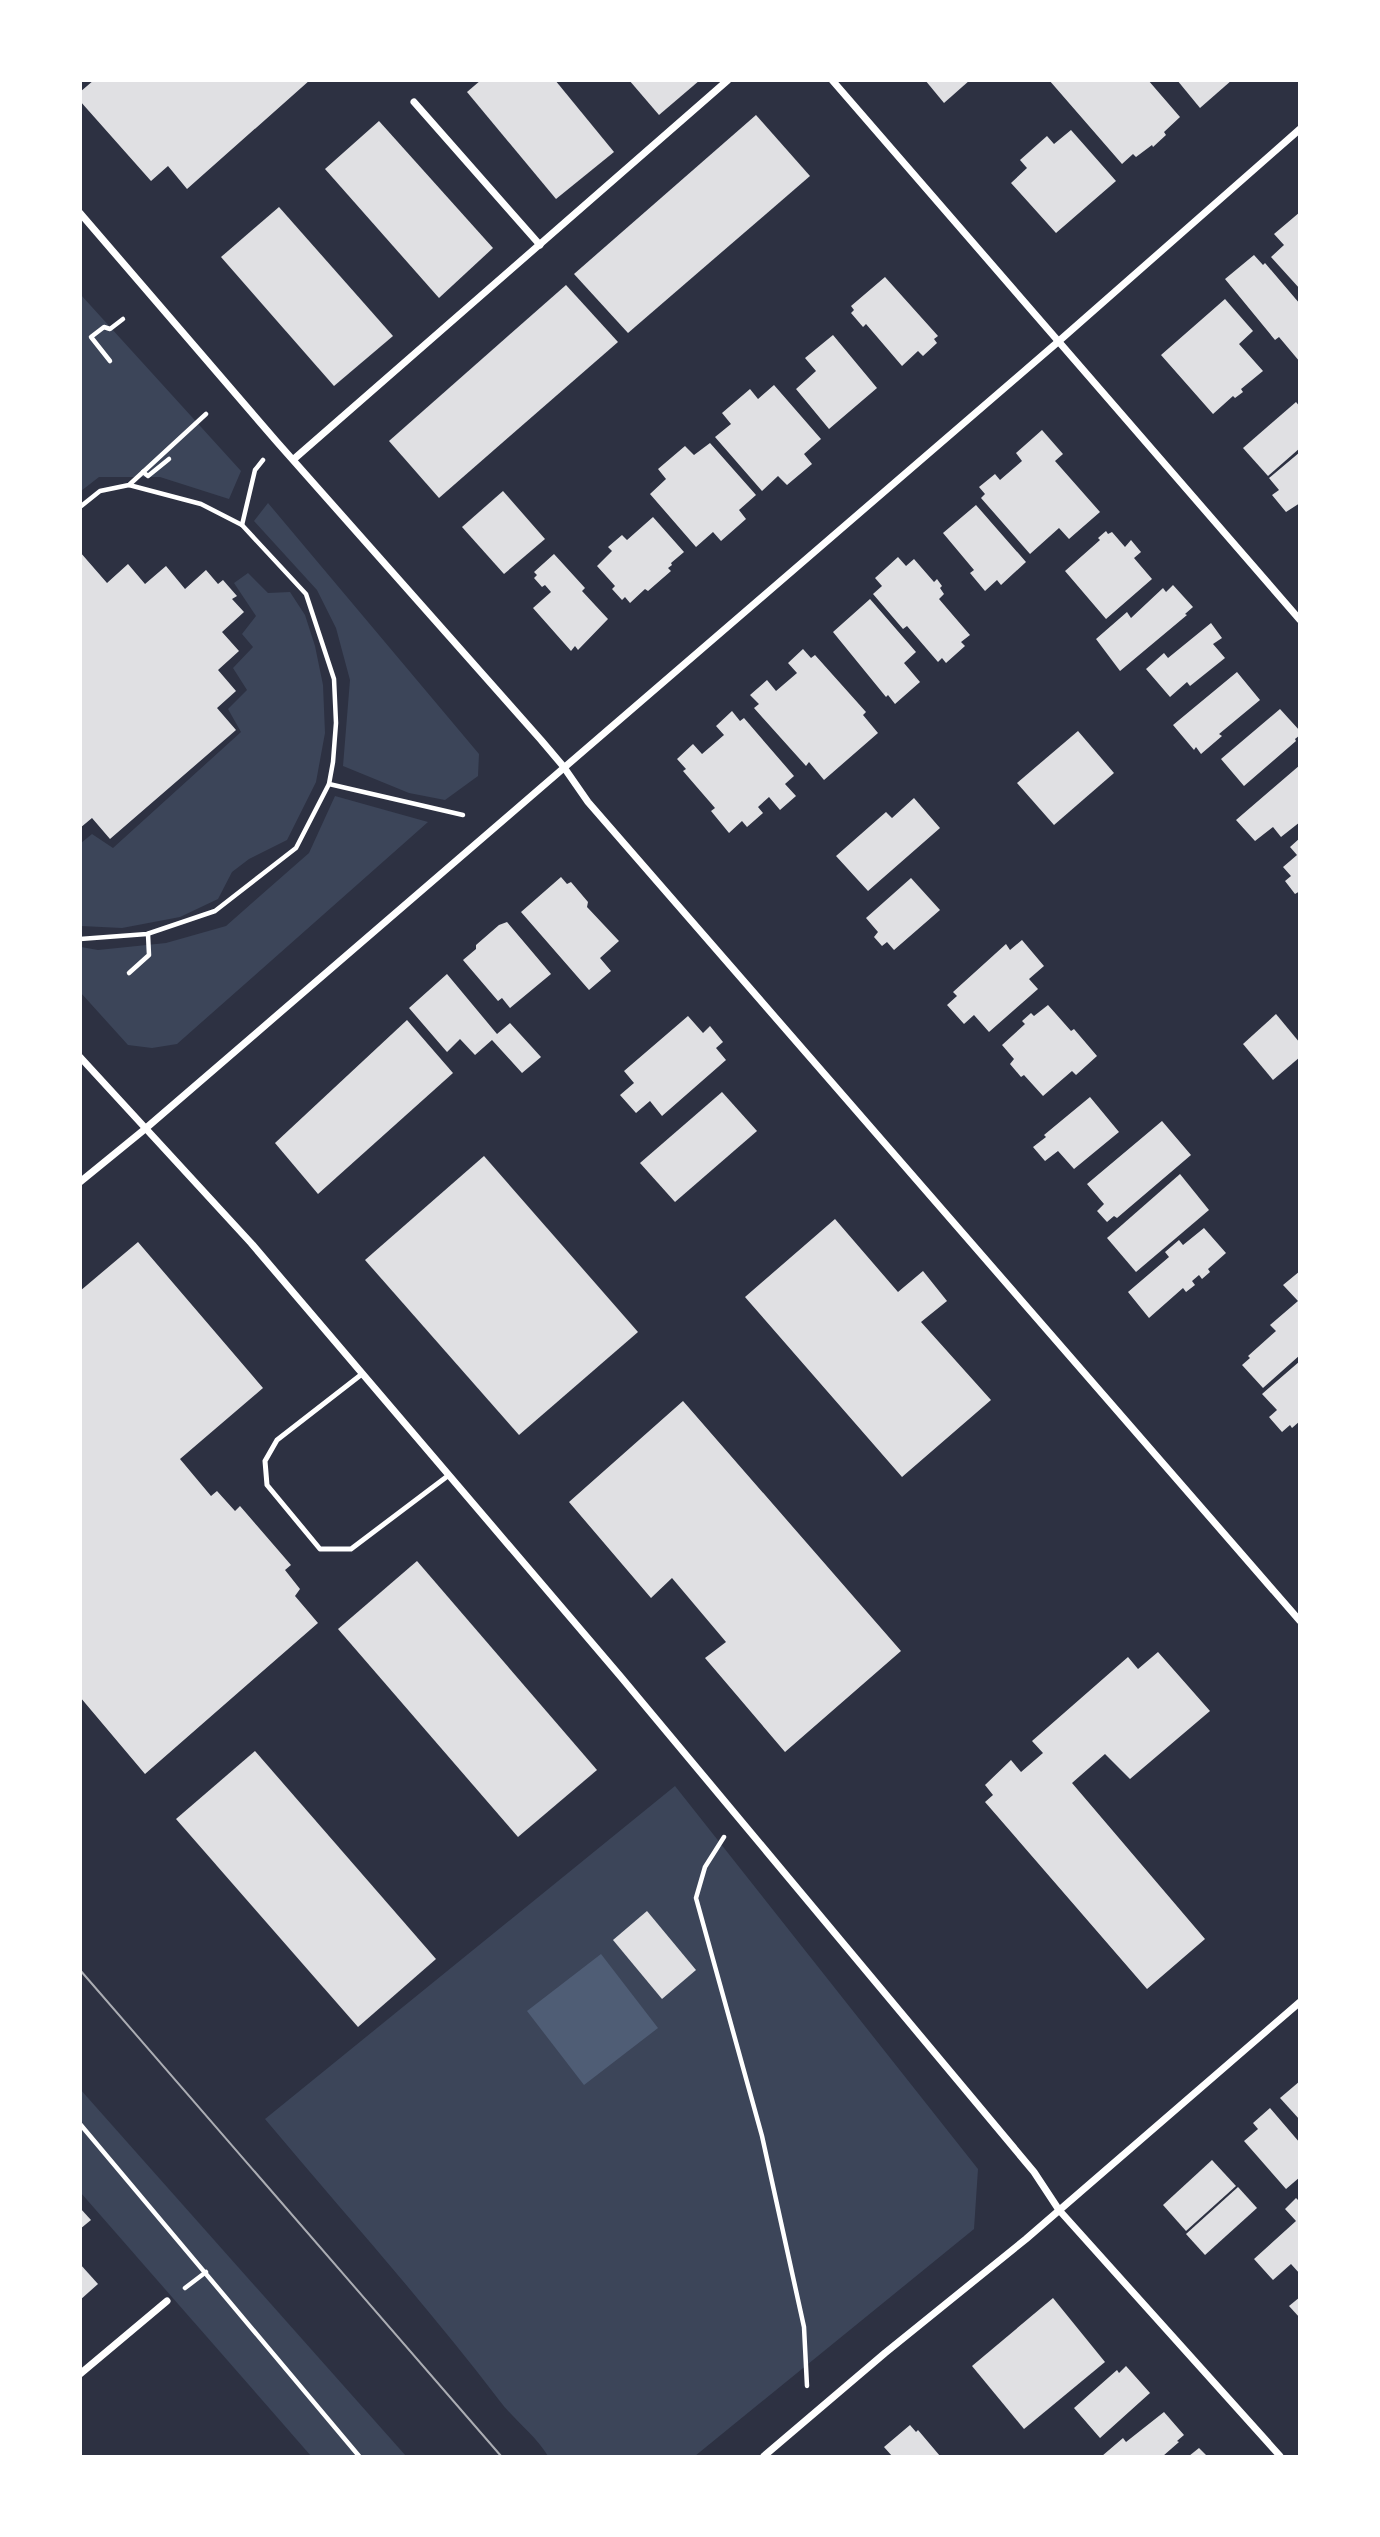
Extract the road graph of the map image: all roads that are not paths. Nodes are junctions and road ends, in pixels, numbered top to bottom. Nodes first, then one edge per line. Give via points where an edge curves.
1 (727, 80) edge
2 (831, 80) edge
3 (414, 102) dead end
4 (1300, 129) edge
5 (80, 213) edge
6 (540, 245) junction
7 (1059, 341) junction
8 (294, 459) junction
9 (1300, 620) edge
10 (563, 766) junction
11 (80, 1057) edge
12 (145, 1129) junction
13 (80, 1182) edge
14 (362, 1374) junction
15 (449, 1475) junction
16 (1300, 1621) edge
17 (1300, 2002) edge
18 (1059, 2210) junction
19 (167, 2301) dead end
20 (80, 2374) edge
21 (764, 2456) edge
22 (1280, 2456) edge

1 - 6 street
2 - 7 street
3 - 6 street
4 - 7 street
5 - 8 street
6 - 8 street
7 - 9 street
7 - 10 street
8 - 10 street
10 - 12 street
10 - 16 street via 588,802
11 - 12 street
12 - 13 street
12 - 14 street
14 - 15 street
14 - 15 lane via 277,1440 265,1461 267,1485 320,1549 351,1549
15 - 18 street via 1034,2172
17 - 18 street
18 - 21 street
18 - 22 street
19 - 20 street

